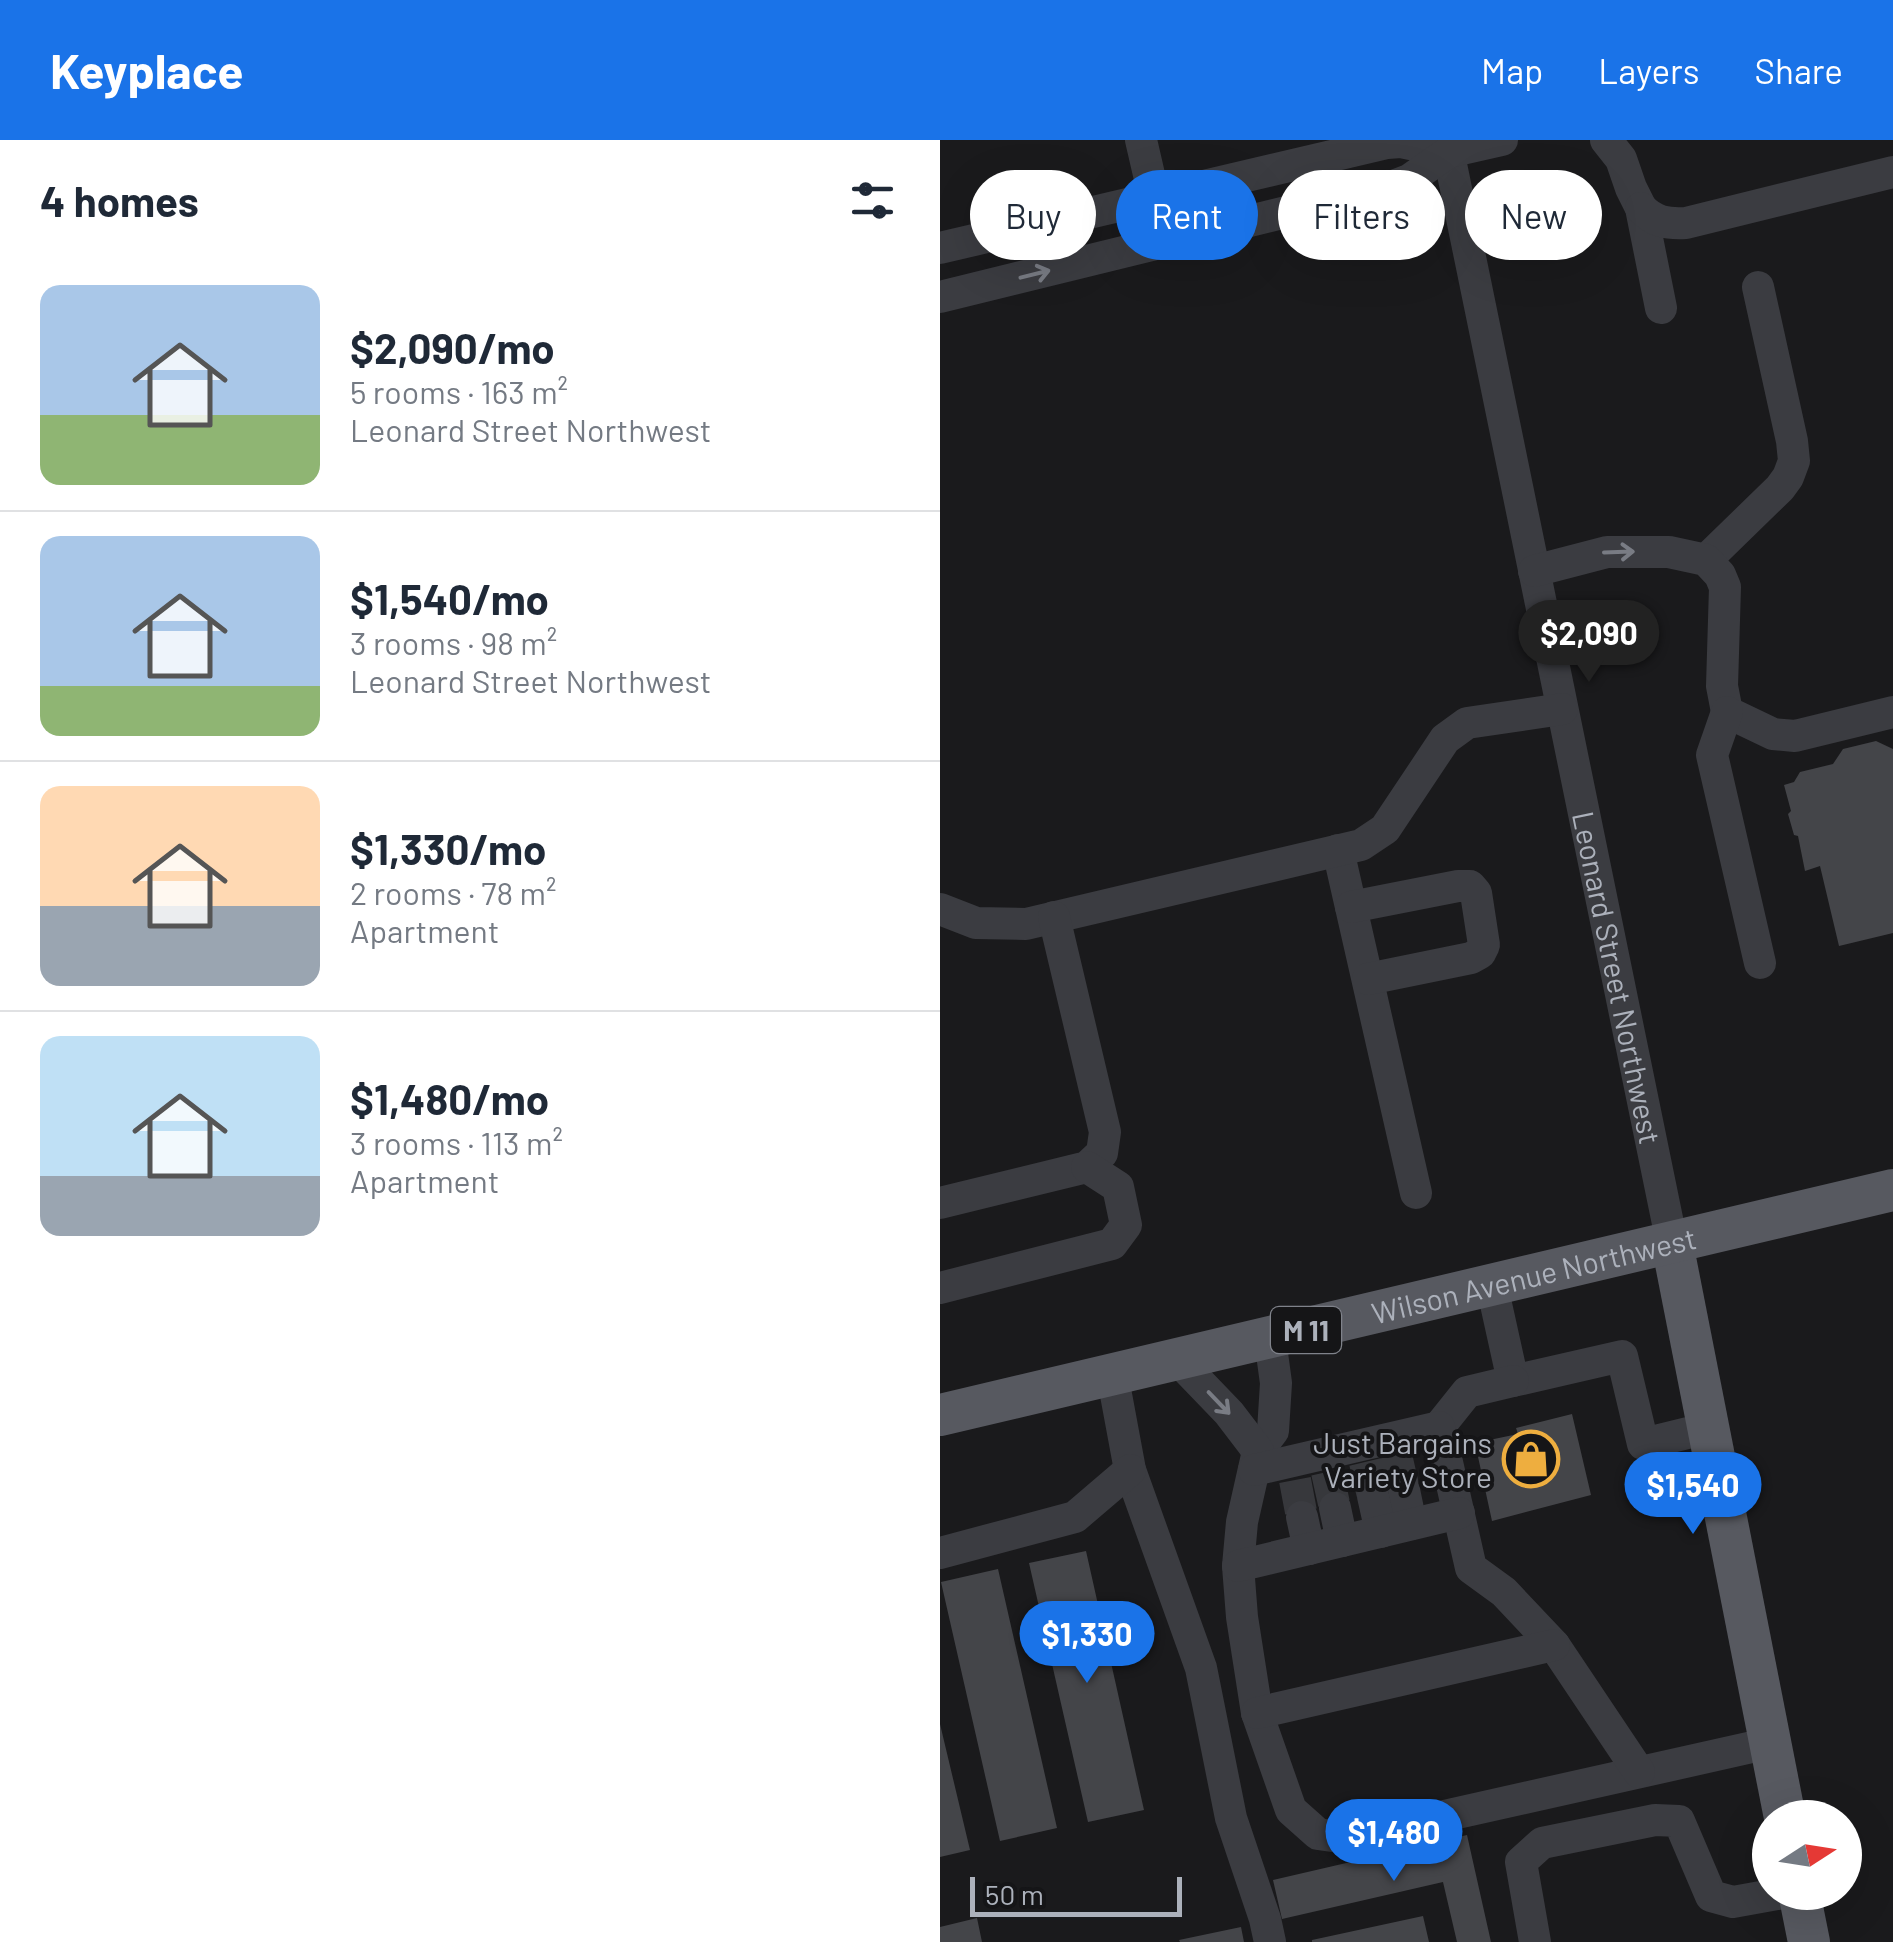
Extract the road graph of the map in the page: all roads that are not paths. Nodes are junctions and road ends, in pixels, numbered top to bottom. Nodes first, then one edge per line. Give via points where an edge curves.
1 (1142, 140) edge
2 (1502, 140) edge
3 (1606, 140) edge
4 (1448, 146) edge
5 (1148, 170) edge
6 (1893, 172) edge
7 (1258, 173) edge
8 (1116, 207) edge
9 (1641, 208) junction
10 (1258, 219) edge
11 (940, 248) edge
12 (1116, 254) edge
13 (1758, 287) dead end
14 (940, 297) edge
15 (1661, 308) dead end
16 (1706, 560) junction
17 (1534, 571) junction
18 (1562, 709) junction
19 (1728, 712) junction
20 (1893, 712) edge
21 (1338, 850) junction
22 (1351, 907) junction
23 (940, 909) edge
24 (1054, 917) junction
25 (1760, 963) dead end
26 (1368, 980) junction
27 (1086, 1167) junction
28 (1893, 1190) edge
29 (1416, 1193) dead end
30 (940, 1203) edge
31 (1672, 1243) junction
32 (1492, 1286) junction
33 (940, 1288) edge
34 (1270, 1338) junction
35 (1177, 1359) junction
36 (1112, 1373) junction
37 (1513, 1381) junction
38 (940, 1415) edge
39 (1439, 1427) junction
40 (1708, 1428) junction
41 (1256, 1460) junction
42 (1130, 1470) junction
43 (1389, 1493) tunnel mouth
44 (1335, 1508) tunnel mouth
45 (1459, 1513) junction
46 (1302, 1517) tunnel mouth
47 (1396, 1528) junction
48 (1342, 1541) junction
49 (1310, 1549) junction
50 (940, 1554) edge
51 (1238, 1566) junction
52 (1554, 1644) junction
53 (1257, 1713) junction
54 (1770, 1743) junction
55 (1639, 1772) junction
56 (1781, 1800) edge
57 (1752, 1898) edge
58 (1803, 1910) edge
59 (1270, 1942) edge
60 (1536, 1942) edge
61 (1809, 1942) edge

1 - 5 street
2 - 4 street
3 - 9 street
4 - 7 street via 1387,142
4 - 10 street via 1410,180
4 - 17 street, Leonard Street Northwest
6 - 9 street via 1686,223 1664,223
8 - 11 street
9 - 15 street
14 -> 12 street
13 - 16 street via 1794,461 1780,488
17 -> 16 street via 1608,552
16 - 19 street via 1725,587 1722,686
17 - 18 street, Leonard Street Northwest
18 - 21 street via 1468,723 1445,739 1386,830
18 - 31 street, Leonard Street Northwest
19 - 20 street via 1772,734 1794,736
19 - 25 street via 1712,755
21 - 22 street
21 - 24 street
22 - 26 street
22 - 26 street via 1458,886 1476,894 1480,954
23 - 24 street via 976,922 1026,924
24 - 27 street via 1105,1132 1102,1153
26 - 29 street
27 - 30 street
27 - 33 street via 1118,1187 1126,1225 1112,1244
28 - 31 main road, Wilson Avenue Northwest / M 11
31 - 32 main road, Wilson Avenue Northwest / M 11
31 - 40 main road, Leonard Street Northwest
32 - 34 main road, Wilson Avenue Northwest / M 11
32 - 37 street
34 - 35 main road, Wilson Avenue Northwest / M 11
34 - 41 street via 1273,1432
35 - 36 main road, Wilson Avenue Northwest / M 11
35 -> 41 street via 1230,1413
36 - 38 main road, Wilson Avenue Northwest / M 11
36 - 42 street
37 - 39 street via 1466,1392
37 - 40 street via 1622,1356 1643,1444
39 - 41 street via 1309,1466
39 - 45 street
40 - 54 main road, Leonard Street Northwest
41 - 51 street
42 - 50 street via 1074,1517
42 - 59 street via 1201,1668 1231,1818
43 - 47 street
44 - 48 street
45 - 47 street
45 - 52 street via 1471,1568
46 - 49 street
47 - 48 street
48 - 49 street
49 - 51 street
51 - 53 street
52 - 53 street
52 - 55 street
53 - 55 street via 1290,1810 1318,1834 1346,1838
54 - 55 street
54 - 56 main road, Leonard Street Northwest
57 - 60 street via 1710,1896 1679,1821 1655,1820 1542,1843 1520,1862
58 - 61 main road

